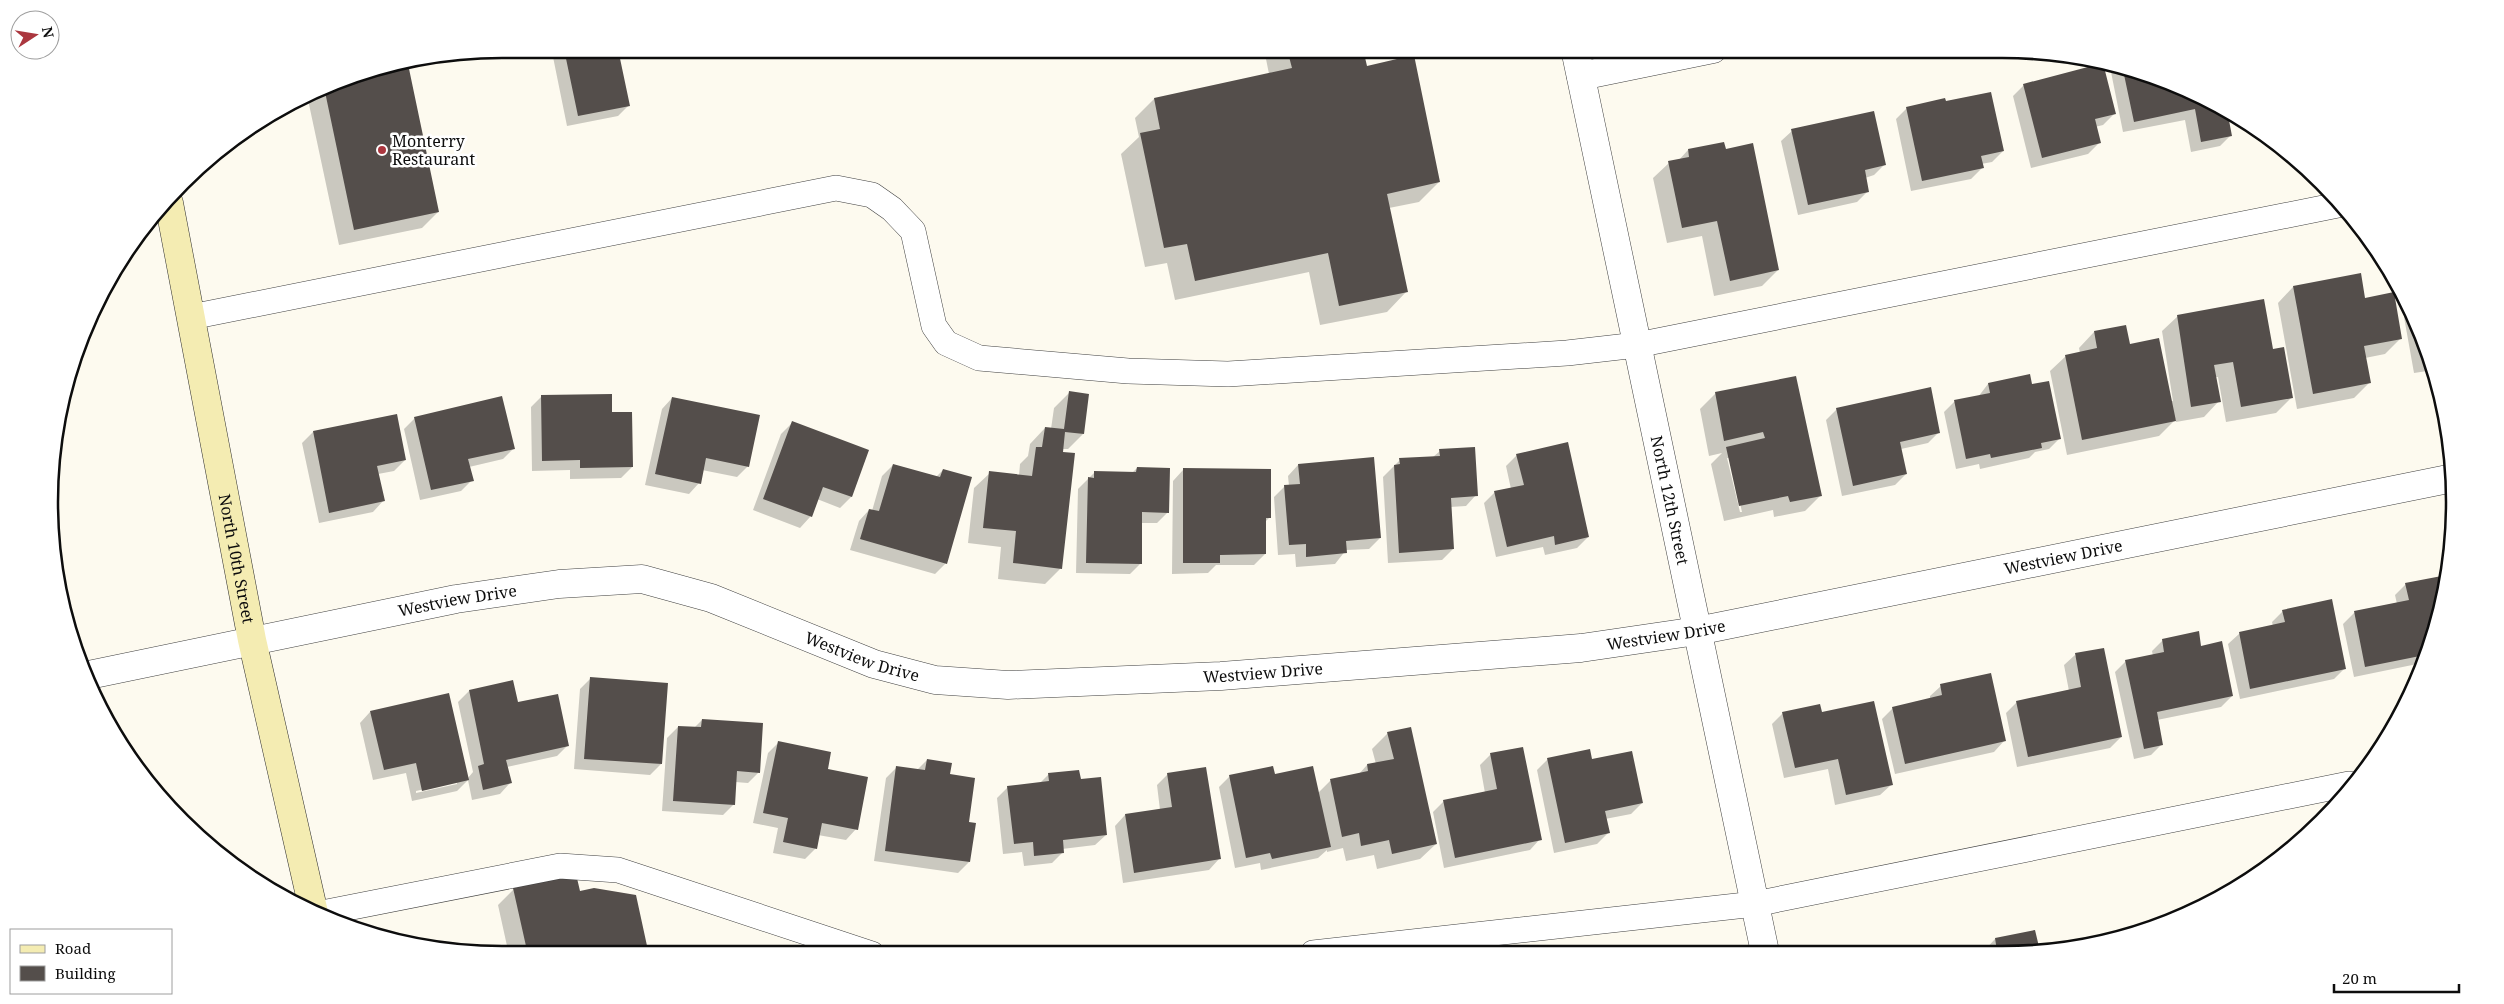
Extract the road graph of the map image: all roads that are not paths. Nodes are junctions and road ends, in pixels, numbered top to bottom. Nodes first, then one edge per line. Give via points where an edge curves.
1 (1577, 58) edge
2 (1669, 58) edge
3 (1581, 76) junction
4 (2333, 206) edge
5 (170, 207) edge
6 (191, 317) junction
7 (1637, 345) junction
8 (2446, 479) edge
9 (1698, 631) junction
10 (252, 640) junction
11 (92, 674) edge
12 (2345, 785) edge
13 (1755, 904) junction
14 (314, 905) edge
15 (329, 912) edge
16 (848, 946) edge
17 (1375, 946) edge
18 (1764, 946) edge

1 - 3 street, North 12th Street
2 - 3 street
3 - 7 street, North 12th Street
4 - 7 lane
5 - 6 main road, North 10th Street
6 - 7 lane via 836,188 872,195 913,231 934,326 946,343 979,358 1128,371 1228,374 1567,353
6 - 10 main road, North 10th Street
7 - 9 street, North 12th Street
8 - 9 street, Westview Drive
9 - 10 street, Westview Drive via 1581,648 1220,676 1008,685 935,680 874,664 711,598 642,579 559,584 456,599
9 - 13 street, North 12th Street
10 - 11 street, Westview Drive
10 - 14 main road, North 10th Street
12 - 13 lane
13 - 17 lane
13 - 18 street, North 12th Street
15 - 16 lane via 560,866 618,870

